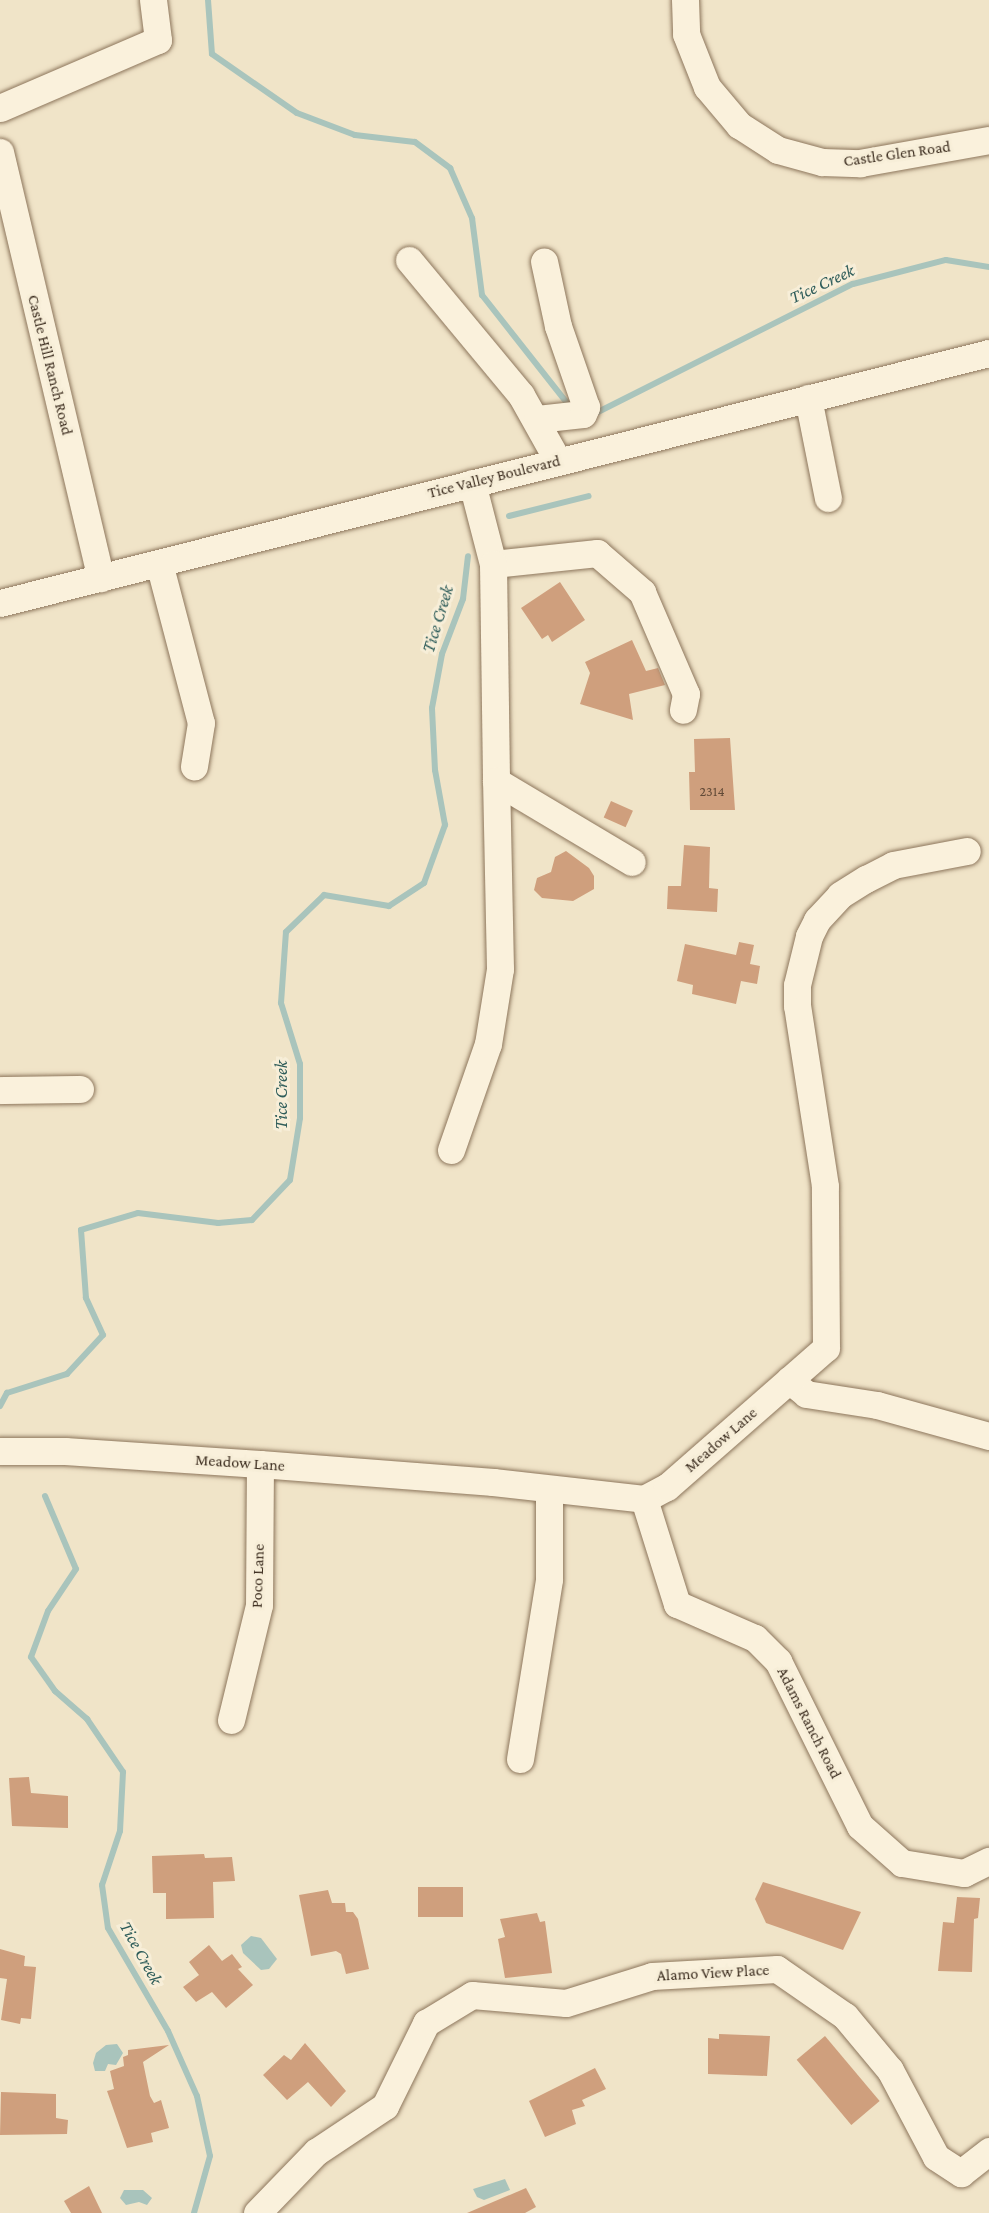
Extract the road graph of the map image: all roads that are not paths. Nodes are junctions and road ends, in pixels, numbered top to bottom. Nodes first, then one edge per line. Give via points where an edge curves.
1 (153, 0) edge
2 (685, 0) edge
3 (0, 108) edge
4 (989, 140) edge
5 (1, 165) edge
6 (409, 260) dead end
7 (544, 261) dead end
8 (989, 353) edge
9 (808, 398) junction
10 (537, 419) junction
11 (558, 461) junction
12 (472, 483) junction
13 (828, 498) dead end
14 (159, 563) junction
15 (493, 564) junction
16 (101, 578) junction
17 (0, 603) edge
18 (683, 710) dead end
19 (194, 766) dead end
20 (496, 781) junction
21 (968, 851) dead end
22 (632, 862) dead end
23 (80, 1089) dead end
24 (0, 1090) edge
25 (451, 1150) dead end
26 (789, 1380) junction
27 (989, 1436) edge
28 (0, 1452) edge
29 (260, 1464) junction
30 (549, 1491) junction
31 (644, 1499) junction
32 (231, 1720) dead end
33 (520, 1759) dead end
34 (989, 1862) edge
35 (989, 2151) edge
36 (257, 2213) edge

1 - 3 street via 158,40
2 - 4 street, Castle Glen Road via 686,34 707,87 740,125 778,150 822,162 860,163
5 - 16 street, Castle Hill Ranch Road
6 - 10 street
7 - 10 street via 558,326 586,407 575,415
8 - 9 street, Tice Valley Boulevard
9 - 11 street, Tice Valley Boulevard
9 - 13 street
10 - 11 street
11 - 12 street, Tice Valley Boulevard
12 - 14 street, Tice Valley Boulevard
12 - 15 street
14 - 16 street, Tice Valley Boulevard
14 - 19 street via 201,723
15 - 18 street via 597,554 642,592 686,694
15 - 20 street
16 - 17 street, Tice Valley Boulevard
20 - 22 street
20 - 25 street via 500,969 488,1044
21 - 26 street, Meadow Lane via 893,865 840,895 817,920 803,952 797,1006 825,1186 826,1348
23 - 24 street
26 - 27 street via 806,1394 877,1405
26 - 31 street, Meadow Lane via 667,1487
28 - 29 street, Meadow Lane
29 - 30 street, Meadow Lane via 493,1482
29 - 32 street, Poco Lane via 259,1605
30 - 31 street, Meadow Lane
30 - 33 street via 549,1579
31 - 34 street, Adams Ranch Road via 677,1604 755,1638 778,1661 860,1826 902,1863 964,1873
35 - 36 street, Alamo View Place via 961,2173 936,2157 890,2070 845,2016 777,1969 652,1976 566,2002 472,1995 426,2023 385,2106 316,2152

